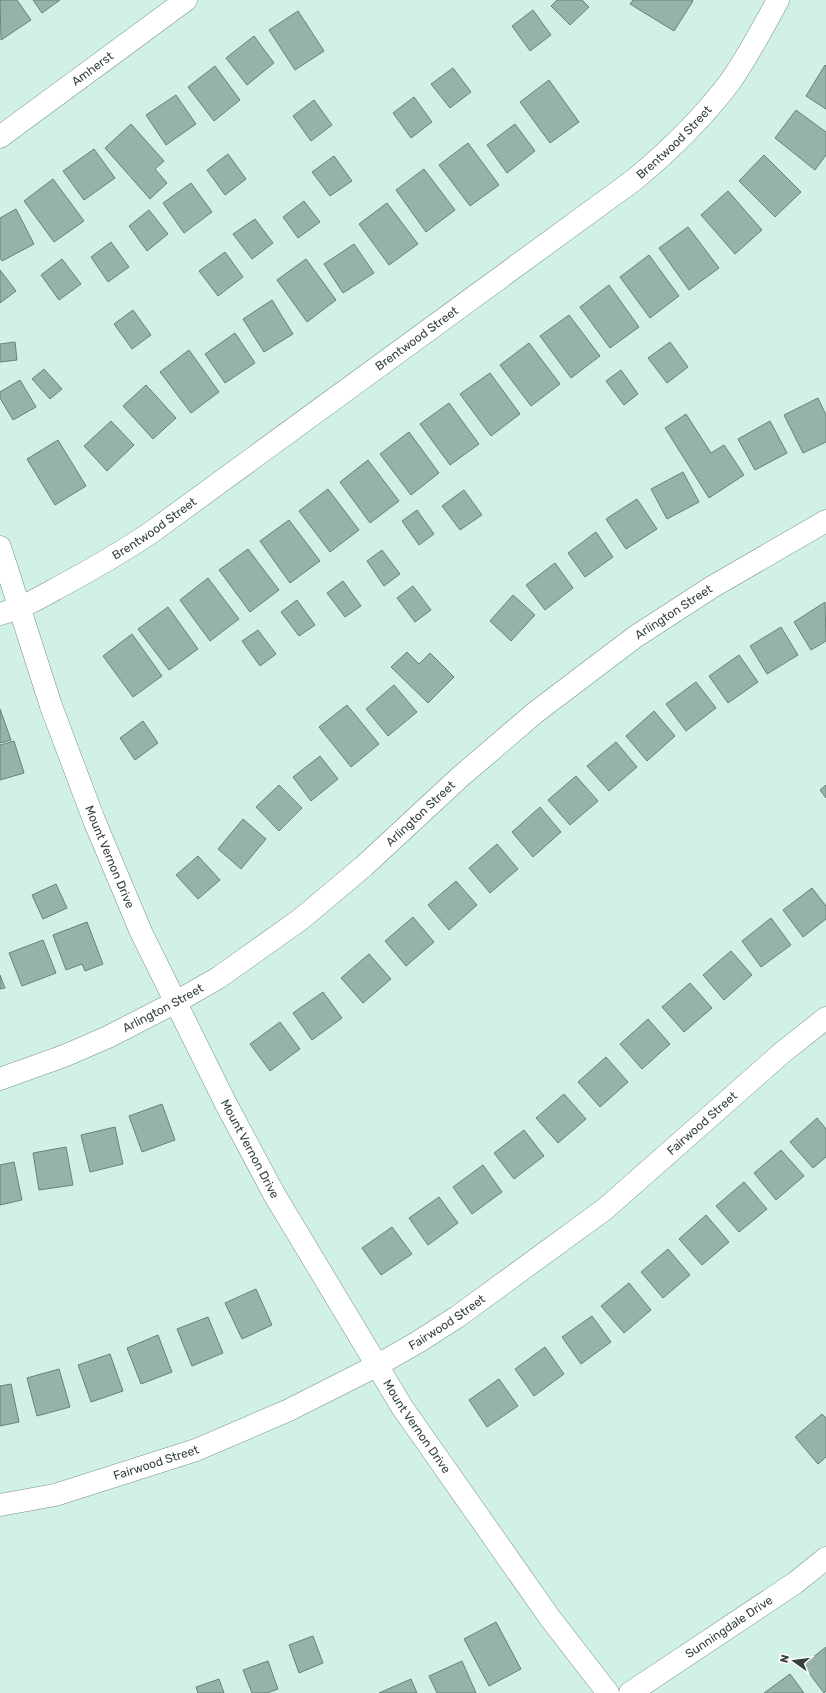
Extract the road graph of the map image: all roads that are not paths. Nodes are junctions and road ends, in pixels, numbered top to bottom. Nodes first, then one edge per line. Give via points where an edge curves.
1 (186, 0) edge
2 (778, 0) edge
3 (0, 137) edge
4 (826, 521) edge
5 (0, 547) edge
6 (10, 611) edge
7 (176, 1002) junction
8 (826, 1018) edge
9 (0, 1079) edge
10 (376, 1366) junction
11 (0, 1504) edge
12 (826, 1558) edge
13 (608, 1693) edge
14 (630, 1693) edge

1 - 3 street, Amherst
2 - 6 street, Brentwood Street via 730,82 697,121 634,180 148,534 101,564
4 - 7 street, Arlington Street via 712,587 635,637 530,717 460,777 364,866 301,918 218,978
5 - 6 street, Mount Vernon Drive
6 - 7 street, Mount Vernon Drive via 51,706 94,820 141,932
7 - 9 street, Arlington Street via 64,1056
7 - 10 street, Mount Vernon Drive via 274,1194
8 - 10 street, Fairwood Street via 783,1052 605,1209 456,1317
10 - 11 street, Fairwood Street via 289,1410 196,1450 55,1495
10 - 13 street, Mount Vernon Drive via 550,1618
12 - 14 street, Sunningdale Drive via 795,1583

